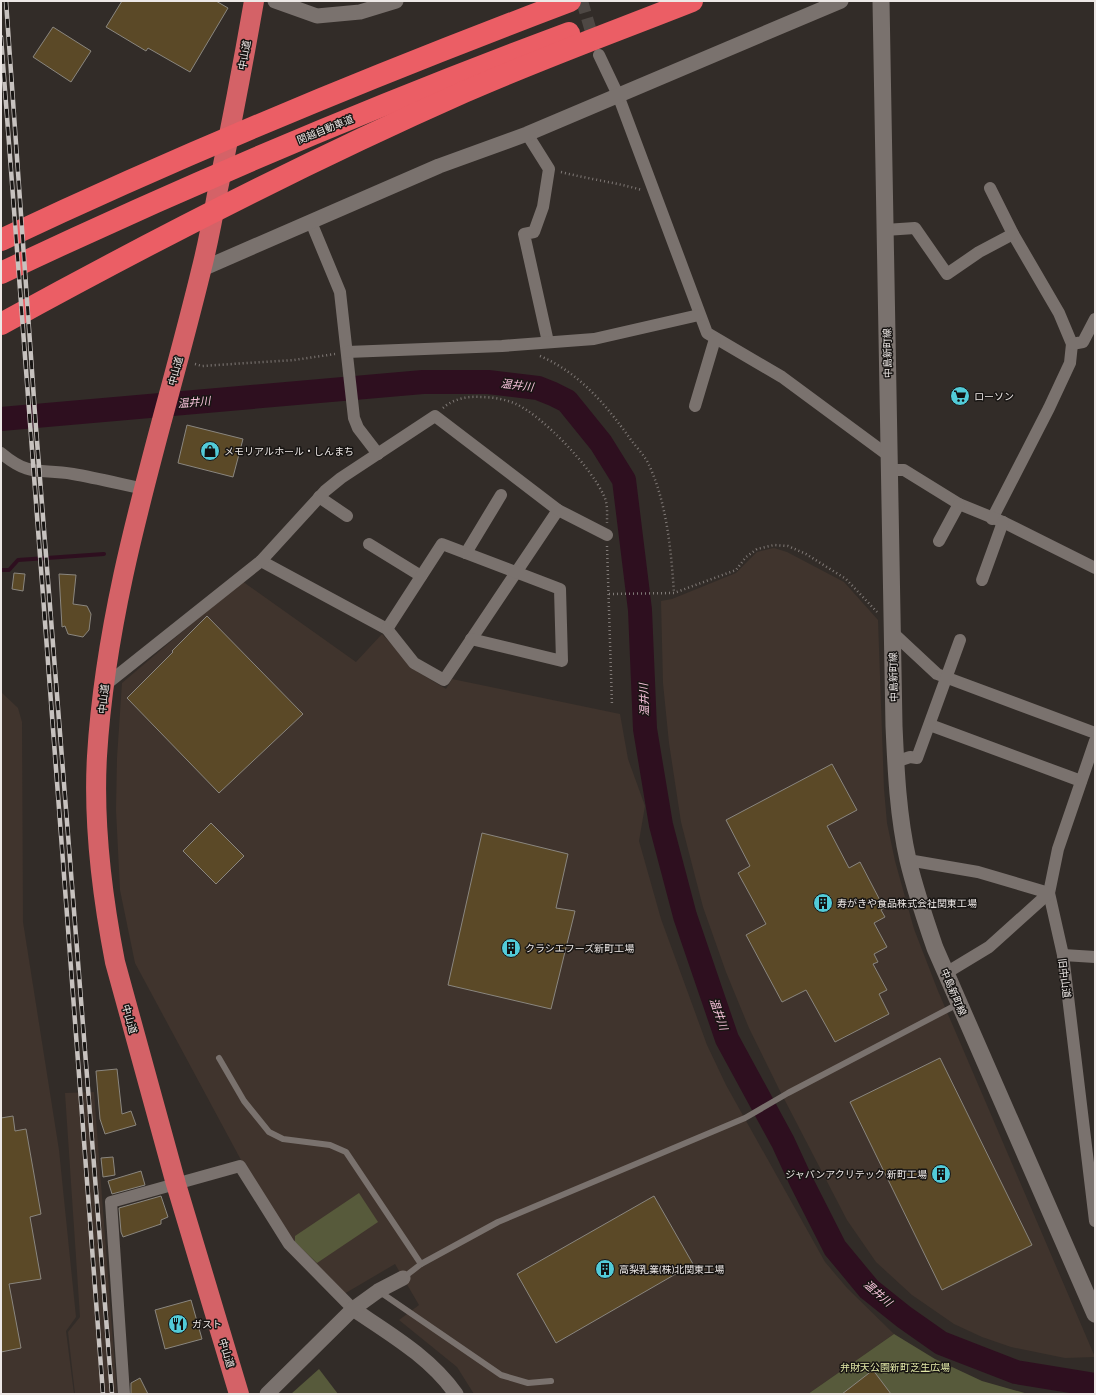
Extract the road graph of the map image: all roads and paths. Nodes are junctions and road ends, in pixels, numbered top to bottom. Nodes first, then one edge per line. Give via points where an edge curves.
1 (254, 1) edge
2 (276, 1) edge
3 (396, 1) edge
4 (570, 1) edge
5 (655, 1) edge
6 (692, 1) edge
7 (841, 1) edge
8 (880, 1) edge
9 (599, 55) tunnel mouth
10 (618, 95) junction
11 (527, 134) junction
12 (161, 166) junction
13 (549, 169) junction
14 (990, 188) dead end
15 (655, 194) junction
16 (311, 222) junction
17 (884, 230) junction
18 (1, 232) edge
19 (1013, 234) junction
20 (1, 240) edge
21 (202, 269) junction
22 (1, 273) edge
23 (699, 314) junction
24 (1095, 319) edge
25 (1, 324) edge
26 (716, 338) junction
27 (548, 342) junction
28 (1072, 344) junction
29 (348, 354) junction
30 (536, 354) dead end
31 (186, 366) junction
32 (695, 406) dead end
33 (1, 453) edge
34 (378, 454) junction
35 (889, 463) junction
36 (144, 489) junction
37 (501, 495) dead end
38 (320, 497) junction
39 (960, 504) junction
40 (558, 510) junction
41 (347, 516) dead end
42 (997, 521) junction
43 (607, 535) dead end
44 (939, 541) dead end
45 (369, 544) dead end
46 (466, 553) junction
47 (261, 561) junction
48 (1095, 568) edge
49 (517, 572) junction
50 (421, 576) junction
51 (982, 580) dead end
52 (674, 593) junction
53 (609, 594) dead end
54 (386, 629) junction
55 (893, 633) junction
56 (472, 639) junction
57 (960, 640) dead end
58 (946, 678) junction
59 (104, 686) junction
60 (930, 725) junction
61 (1095, 733) edge
62 (1095, 741) edge
63 (895, 762) junction
64 (1081, 781) junction
65 (908, 860) junction
66 (1049, 893) junction
67 (1063, 955) junction
68 (1095, 957) edge
69 (946, 972) junction
70 (958, 1004) junction
71 (219, 1058) dead end
72 (176, 1184) junction
73 (1095, 1221) edge
74 (421, 1264) junction
75 (403, 1278) joint
76 (378, 1291) junction
77 (353, 1309) junction
78 (1095, 1314) edge
79 (551, 1381) dead end
80 (124, 1394) edge
81 (238, 1394) edge
82 (267, 1394) edge
83 (456, 1394) edge

1 - 21 highway, 中山道
2 - 3 street via 317,16 360,12
4 - 12 highway via 274,118
5 - 22 highway, 関越自動車道 via 464,72 276,149
6 - 25 highway via 465,92 273,181 110,264
7 - 10 street
8 - 17 main road, 中島新町線
9 - 10 street
10 - 11 street
10 - 15 street
11 - 13 street
11 - 16 street via 439,166
12 - 18 highway
12 - 20 highway
13 - 15 path via 606,180
13 - 27 street via 543,207 534,232 524,234
14 - 19 street
15 - 23 street
16 - 21 street
16 - 29 street via 340,292
17 - 19 street via 915,228 947,274 979,252
17 - 35 main road, 中島新町線
19 - 28 street via 1059,313
21 - 31 highway, 中山道
23 - 26 street via 707,333
23 - 27 street via 594,339
24 - 28 street via 1084,342
26 - 32 street
26 - 35 street via 782,377
27 - 29 street
28 - 42 street via 1070,363
29 - 31 path
29 - 34 street via 352,405 358,428
30 - 52 path via 570,372 592,392 620,423 648,463 666,521
31 - 36 highway, 中山道 via 163,415
33 - 36 street via 14,464 33,471 71,474
34 - 38 street via 341,478
34 - 40 street via 435,416
35 - 39 street
35 - 55 main road, 中島新町線
36 - 59 highway, 中山道 via 121,584
37 - 46 street
38 - 41 street
38 - 47 street
39 - 42 street
39 - 44 street
40 - 43 street
40 - 49 street
42 - 48 street
42 - 51 street
45 - 50 street
46 - 49 street
46 - 50 street via 442,544
47 - 54 street
47 - 59 street
49 - 56 street
49 - 56 street via 560,589 562,661
50 - 54 street
52 - 53 path
52 - 55 path via 736,570 746,557 757,549 774,545 788,546 846,578
54 - 56 street via 414,663 444,680
55 - 58 street via 937,674
55 - 63 main road, 中島新町線
57 - 58 street
58 - 60 street
58 - 61 street
59 - 72 highway, 中山道 via 97,758 97,811 108,925 124,997
60 - 63 street via 917,758 910,757
60 - 64 street
62 - 64 street, 旧中山道
63 - 65 main road, 中島新町線
64 - 66 street, 旧中山道 via 1058,848
65 - 66 street via 978,872
65 - 69 main road, 中島新町線 via 926,923
66 - 67 street, 旧中山道
66 - 69 street via 989,947
67 - 68 street
67 - 73 street, 旧中山道
69 - 70 main road, 中島新町線
70 - 74 lane via 745,1118 498,1222
70 - 78 main road, 中島新町線
71 - 74 lane via 244,1101 269,1132 283,1139 330,1145 346,1152
72 - 77 street via 240,1166 289,1244
72 - 80 street via 111,1202
72 - 81 highway, 中山道
74 - 75 lane
75 - 76 street
76 - 77 street
76 - 79 lane via 501,1375 528,1383
77 - 82 street
77 - 83 street via 406,1345 444,1377

